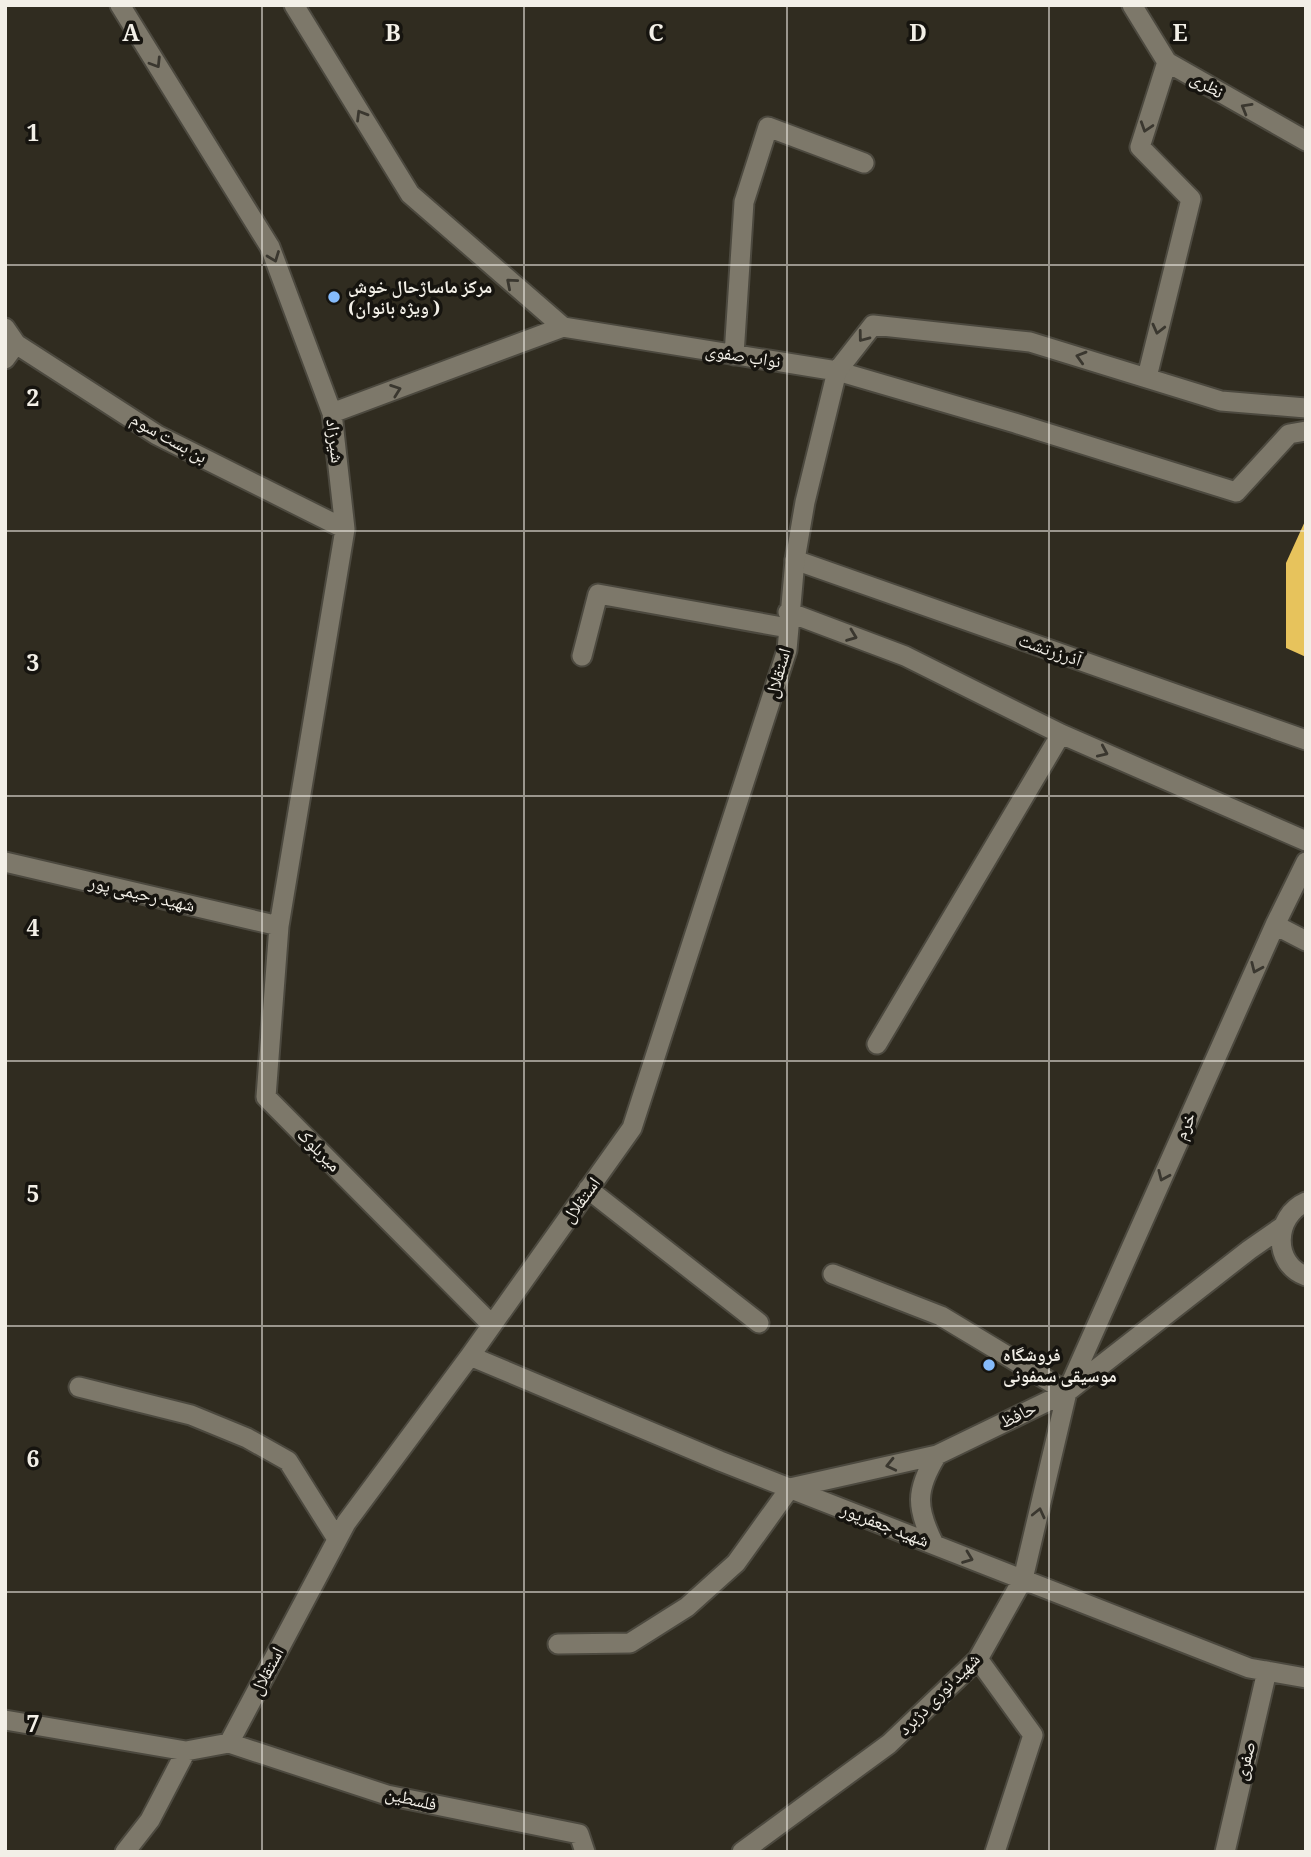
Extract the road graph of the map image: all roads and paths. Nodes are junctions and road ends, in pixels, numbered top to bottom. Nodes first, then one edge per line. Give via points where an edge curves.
1 (120, 5) edge
2 (294, 5) edge
3 (1132, 5) edge
4 (1167, 62) junction
5 (1306, 141) edge
6 (864, 163) dead end
7 (563, 327) junction
8 (9, 343) edge
9 (734, 355) junction
10 (837, 371) junction
11 (1147, 377) junction
12 (1306, 408) edge
13 (332, 414) junction
14 (1306, 431) edge
15 (345, 529) junction
16 (794, 559) junction
17 (788, 620) junction
18 (582, 656) dead end
19 (1061, 734) junction
20 (1306, 740) edge
21 (1306, 841) edge
22 (5, 862) edge
23 (1306, 862) edge
24 (1275, 925) junction
25 (279, 926) junction
26 (1306, 941) edge
27 (877, 1045) dead end
28 (589, 1189) junction
29 (1306, 1202) edge
30 (1282, 1227) junction
31 (833, 1274) dead end
32 (1306, 1276) edge
33 (760, 1323) dead end
34 (492, 1325) junction
35 (470, 1356) junction
36 (79, 1387) dead end
37 (1066, 1392) junction
38 (937, 1455) junction
39 (790, 1488) junction
40 (337, 1539) junction
41 (934, 1545) junction
42 (1023, 1580) junction
43 (558, 1644) dead end
44 (978, 1659) junction
45 (1267, 1671) junction
46 (1306, 1678) edge
47 (5, 1720) edge
48 (229, 1743) junction
49 (186, 1751) junction
50 (125, 1852) edge
51 (586, 1852) edge
52 (742, 1852) edge
53 (995, 1852) edge
54 (1225, 1852) edge

1 -> 13 street, شیرزاد via 270,247
7 -> 2 street via 410,194
3 - 4 street, نظری
5 -> 4 street, نظری
4 -> 11 street via 1140,148 1191,199
6 - 9 street via 768,127 744,202
7 - 9 street, نواب صفوی
13 -> 7 street
8 - 15 street, بن بست سوم via 157,435
9 - 10 street, نواب صفوی
11 -> 10 street via 1030,342 873,325
10 - 14 street, نواب صفوی via 1236,492 1289,434
10 - 16 street, استقلال
11 - 12 street via 1221,401
13 - 15 street, شیرزاد
15 - 25 street, شیرزاد
16 - 17 street, استقلال
16 - 20 street, آذرزرتشت
17 - 18 street via 598,594
17 -> 19 street via 905,656
17 - 28 street, استقلال via 787,650 632,1128
19 -> 21 street
19 - 27 street
22 - 25 street, شهید رحیمی پور
23 - 24 street, خرم
24 - 26 street
24 -> 37 street, خرم
25 - 34 street, میربلوک via 266,1097
28 - 33 street
28 - 34 street, استقلال
29 - 30 street, حافظ
30 - 32 street via 1283,1254 1290,1266
30 - 37 street, حافظ
31 - 37 street via 942,1316
34 - 35 street, استقلال
35 - 39 street, شهید جعفرپور
35 - 40 street, استقلال
36 - 40 street via 191,1415 288,1461
37 - 38 street, حافظ
42 -> 37 street, شهید نوری دژبرد
38 -> 39 street, حافظ
38 - 41 street via 926,1473 920,1499 922,1520
39 - 41 street, شهید جعفرپور
39 - 43 street via 736,1563 687,1607 630,1643
40 - 48 street, استقلال
41 -> 42 street, شهید جعفرپور
42 - 44 street, شهید نوری دژبرد
42 - 45 street, شهید جعفرپور
44 - 52 street, شهید نوری دژبرد via 889,1744
44 - 53 street via 1032,1735
45 - 46 street, شهید جعفرپور
45 - 54 street, صفری
47 - 49 street
48 - 49 street
48 - 51 street, فلسطین via 387,1795 579,1834
49 - 50 street via 150,1820

